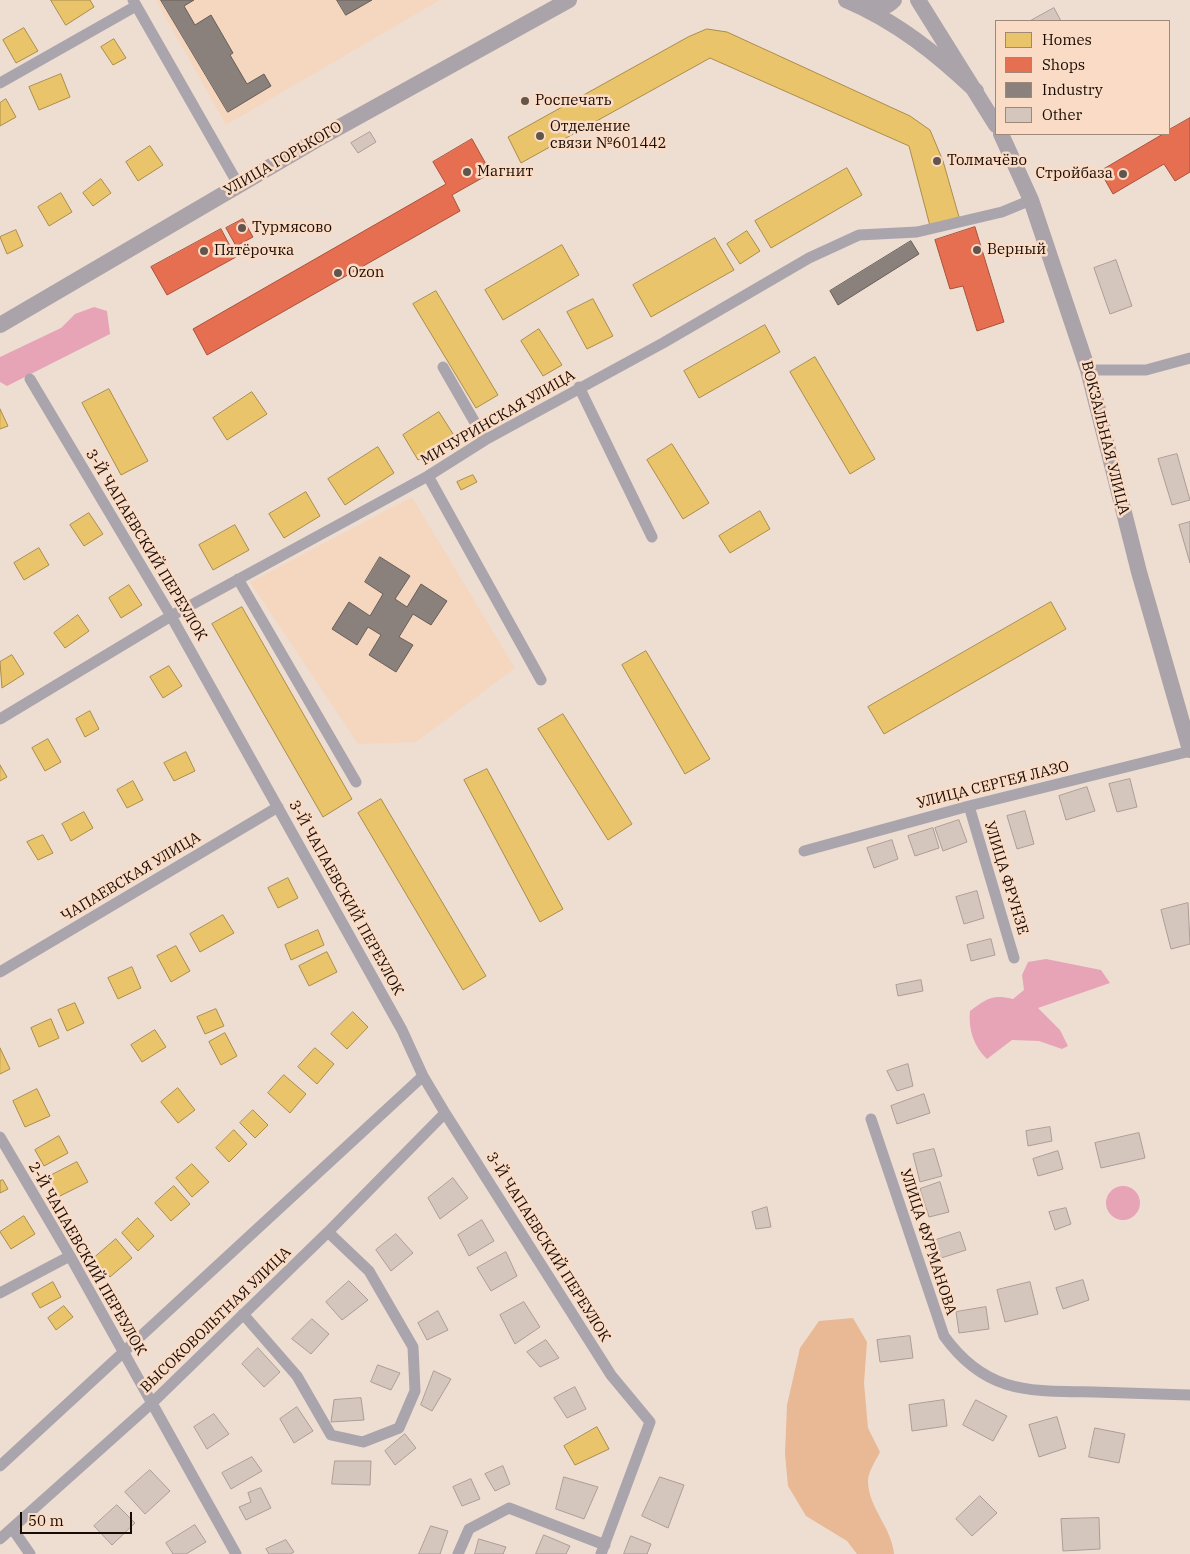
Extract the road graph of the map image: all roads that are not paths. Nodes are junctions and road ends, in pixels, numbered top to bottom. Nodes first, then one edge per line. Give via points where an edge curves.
1 (569, 0) edge
2 (894, 0) edge
3 (918, 0) edge
4 (852, 2) edge
5 (134, 3) edge
6 (0, 83) edge
7 (976, 91) junction
8 (995, 123) edge
9 (1001, 135) edge
10 (238, 184) junction
11 (1031, 200) junction
12 (0, 325) edge
13 (1190, 358) edge
14 (443, 367) dead end
15 (1088, 370) junction
16 (30, 379) dead end
17 (580, 387) junction
18 (485, 440) junction
19 (428, 476) junction
20 (652, 537) dead end
21 (238, 579) junction
22 (171, 616) junction
23 (541, 680) dead end
24 (0, 719) edge
25 (1190, 750) edge
26 (356, 782) dead end
27 (969, 806) junction
28 (278, 807) junction
29 (804, 851) dead end
30 (1014, 958) dead end
31 (0, 972) edge
32 (423, 1076) junction
33 (444, 1113) junction
34 (871, 1120) dead end
35 (0, 1137) edge
36 (328, 1232) junction
37 (70, 1256) junction
38 (0, 1293) edge
39 (243, 1314) junction
40 (122, 1352) junction
41 (1190, 1395) edge
42 (152, 1402) junction
43 (0, 1466) edge
44 (12, 1528) junction
45 (0, 1540) edge
46 (603, 1549) edge
47 (30, 1554) edge
48 (236, 1554) edge
49 (458, 1554) edge

1 - 10 main road, УЛИЦА ГОРЬКОГО
2 - 4 main road via 876,9
3 - 7 main road
4 - 7 main road via 903,30 940,57
5 - 6 street
5 - 10 street
7 - 8 main road
9 - 11 main road, ВОКЗАЛЬНАЯ УЛИЦА
10 - 12 main road, УЛИЦА ГОРЬКОГО
11 - 15 main road, ВОКЗАЛЬНАЯ УЛИЦА
11 - 17 street, МИЧУРИНСКАЯ УЛИЦА via 1002,212 917,232 859,235 809,258
13 - 15 street via 1146,370
14 - 18 street
15 - 25 main road, ВОКЗАЛЬНАЯ УЛИЦА via 1139,572
16 - 22 street, 3-Й ЧАПАЕВСКИЙ ПЕРЕУЛОК
17 - 18 street, МИЧУРИНСКАЯ УЛИЦА
17 - 20 street
18 - 19 street, МИЧУРИНСКАЯ УЛИЦА
19 - 21 street, МИЧУРИНСКАЯ УЛИЦА
19 - 23 street
21 - 22 street, МИЧУРИНСКАЯ УЛИЦА
21 - 26 street
22 - 24 street, МИЧУРИНСКАЯ УЛИЦА
22 - 28 street, 3-Й ЧАПАЕВСКИЙ ПЕРЕУЛОК
25 - 27 street, УЛИЦА СЕРГЕЯ ЛАЗО
27 - 29 street, УЛИЦА СЕРГЕЯ ЛАЗО
27 - 30 street, УЛИЦА ФРУНЗЕ
28 - 31 street, ЧАПАЕВСКАЯ УЛИЦА
28 - 32 street, 3-Й ЧАПАЕВСКИЙ ПЕРЕУЛОК via 402,1030
32 - 33 street, 3-Й ЧАПАЕВСКИЙ ПЕРЕУЛОК
32 - 40 street
33 - 36 street, ВЫСОКОВОЛЬТНАЯ УЛИЦА
33 - 46 street, 3-Й ЧАПАЕВСКИЙ ПЕРЕУЛОК via 611,1375 650,1422
34 - 41 street, УЛИЦА ФУРМАНОВА via 944,1336 970,1366 998,1381 1028,1391
35 - 37 street, 2-Й ЧАПАЕВСКИЙ ПЕРЕУЛОК
36 - 39 street, ВЫСОКОВОЛЬТНАЯ УЛИЦА
36 - 39 street via 370,1270 413,1347 415,1391 399,1428 362,1442 330,1435 297,1376
37 - 38 street
37 - 40 street, 2-Й ЧАПАЕВСКИЙ ПЕРЕУЛОК
39 - 42 street, ВЫСОКОВОЛЬТНАЯ УЛИЦА
40 - 42 street, 2-Й ЧАПАЕВСКИЙ ПЕРЕУЛОК
40 - 43 street
42 - 44 street, ВЫСОКОВОЛЬТНАЯ УЛИЦА
42 - 48 street, 2-Й ЧАПАЕВСКИЙ ПЕРЕУЛОК
44 - 45 street, ВЫСОКОВОЛЬТНАЯ УЛИЦА
44 - 47 street
46 - 49 street via 509,1508 469,1529

